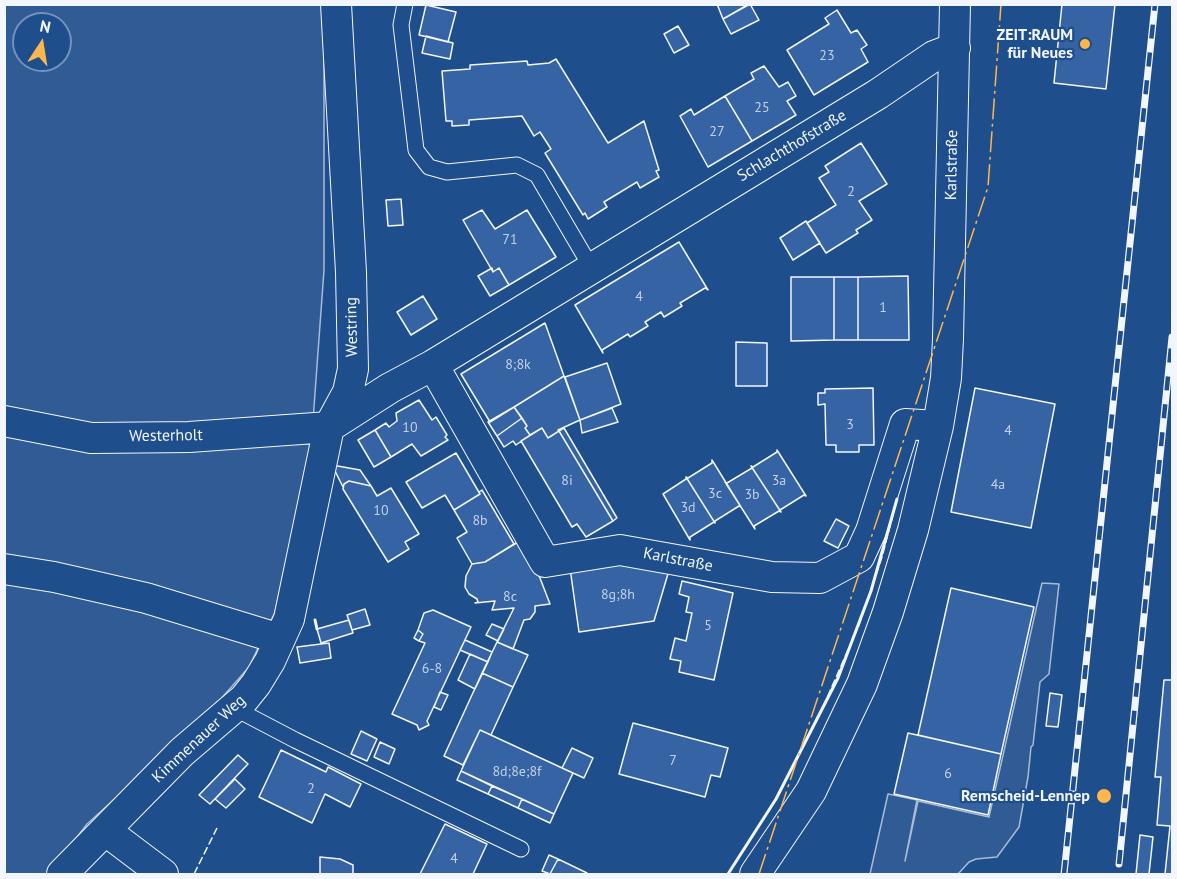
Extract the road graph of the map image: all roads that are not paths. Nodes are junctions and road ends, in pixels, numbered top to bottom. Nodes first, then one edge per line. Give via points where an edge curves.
1 (336, 4) edge
2 (405, 4) edge
3 (955, 4) edge
4 (955, 48) junction
5 (591, 267) junction
6 (433, 365) junction
7 (4, 421) edge
8 (938, 426) junction
9 (329, 427) junction
10 (4, 569) edge
11 (280, 639) junction
12 (234, 708) junction
13 (106, 831) junction
14 (521, 849) dead end
15 (62, 874) edge
16 (163, 874) edge
17 (755, 874) edge

1 - 9 street, Westring via 353,369 348,392
2 - 5 lane via 401,25 416,150 429,167 447,172 517,165 537,175
3 - 4 street
4 - 5 street, Schlachthofstraße via 934,56 878,94
4 - 8 street, Karlstraße via 948,339
5 - 6 street, Schlachthofstraße
6 - 8 street, Karlstraße via 545,562 620,550 763,575 820,578 859,557 905,424
6 - 9 street, Schlachthofstraße
7 - 9 street, Westerholt via 91,438 189,437
8 - 17 street, Karlstraße via 906,552 862,684 812,791
9 - 11 street, Westring via 299,576
10 - 11 street via 146,598
11 - 12 street, Kimmenauer Weg via 256,684
12 - 13 street, Kimmenauer Weg via 182,752
12 - 14 lane
13 - 15 street, Kimmenauer Weg
13 - 16 street

